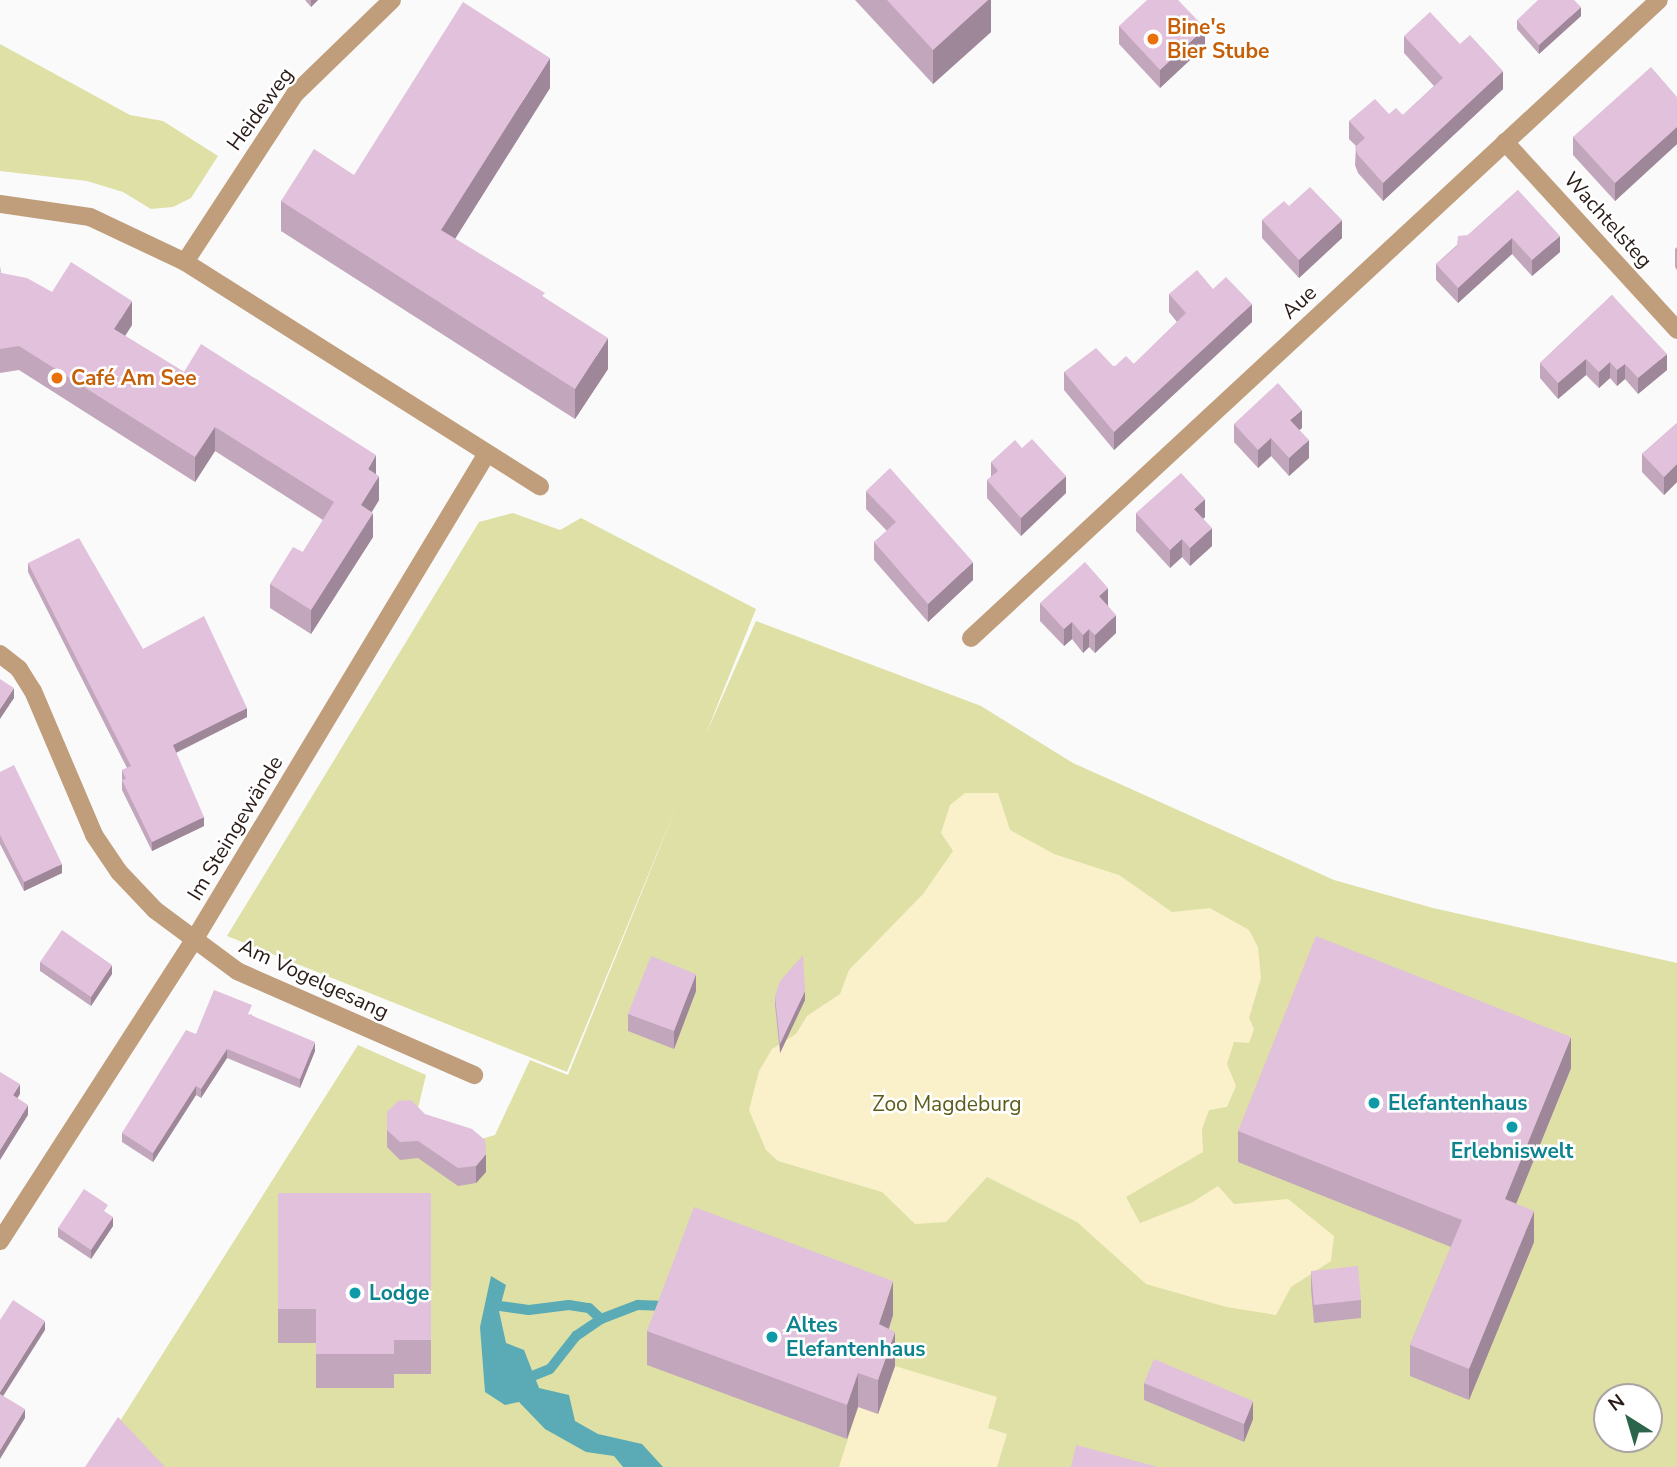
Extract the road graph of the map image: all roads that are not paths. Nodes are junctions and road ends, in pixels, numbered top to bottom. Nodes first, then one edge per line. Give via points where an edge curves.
1 (392, 0) edge
2 (1658, 0) edge
3 (1505, 142) junction
4 (0, 204) edge
5 (185, 262) junction
6 (1677, 330) edge
7 (486, 455) junction
8 (540, 486) dead end
9 (971, 638) dead end
10 (0, 654) edge
11 (194, 940) junction
12 (474, 1075) dead end
13 (7, 1213) edge
14 (0, 1241) edge

1 - 5 street, Heideweg via 295,94
2 - 3 street, Aue
3 - 6 street, Wachtelsteg
3 - 9 street, Aue
4 - 5 street via 90,216
5 - 7 street
7 - 8 street
7 - 11 street, Im Steingewände
10 - 11 street, Am Vogelgesang via 19,669 33,691 77,801 106,854 145,900
11 - 12 street, Am Vogelgesang via 237,971
11 - 13 street, Im Steingewände
13 - 14 street, Im Steingewände

